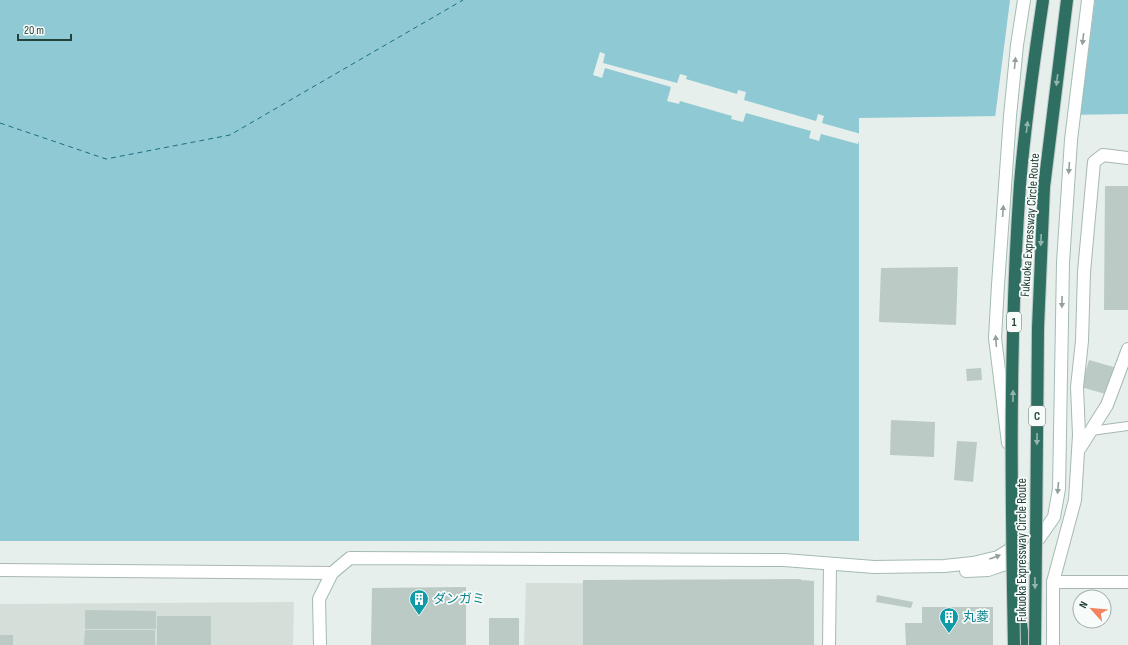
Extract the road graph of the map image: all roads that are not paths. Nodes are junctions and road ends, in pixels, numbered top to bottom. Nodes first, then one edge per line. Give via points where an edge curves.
1 (1024, 0) edge
2 (1043, 0) edge
3 (1067, 0) edge
4 (1088, 0) edge
5 (1128, 158) edge
6 (1128, 349) edge
7 (1128, 426) edge
8 (1091, 431) junction
9 (1078, 451) junction
10 (830, 565) junction
11 (874, 567) junction
12 (0, 570) edge
13 (332, 573) junction
14 (1013, 574) junction
15 (1053, 582) junction
16 (1128, 582) edge
17 (320, 645) edge
18 (829, 645) edge
19 (1014, 645) edge
20 (1024, 645) edge
21 (1035, 645) edge
22 (1053, 645) edge

11 -> 1 street via 973,564 998,557 1009,550 1015,542 1011,472 995,338 1010,116
14 -> 2 highway, Fukuoka Expressway Circle Route / 1, bridge via 1014,325 1020,183
3 -> 21 highway, Fukuoka Expressway Circle Route / C, bridge via 1044,187 1038,328
4 -> 11 street via 1071,140 1063,264 1059,489 1054,517 1026,557 988,570 909,573
5 - 9 street via 1103,155 1094,162 1077,387
6 - 8 street via 1107,405
7 - 8 lane
8 - 9 street
9 - 15 street via 1075,500
10 - 11 street
10 - 13 street via 784,560 350,558
10 - 18 street
12 - 13 street
13 - 17 street via 319,599
14 - 19 highway, Fukuoka Expressway Circle Route / 1, bridge
14 - 20 highway, bridge via 1020,606
15 - 16 street
15 - 22 street

